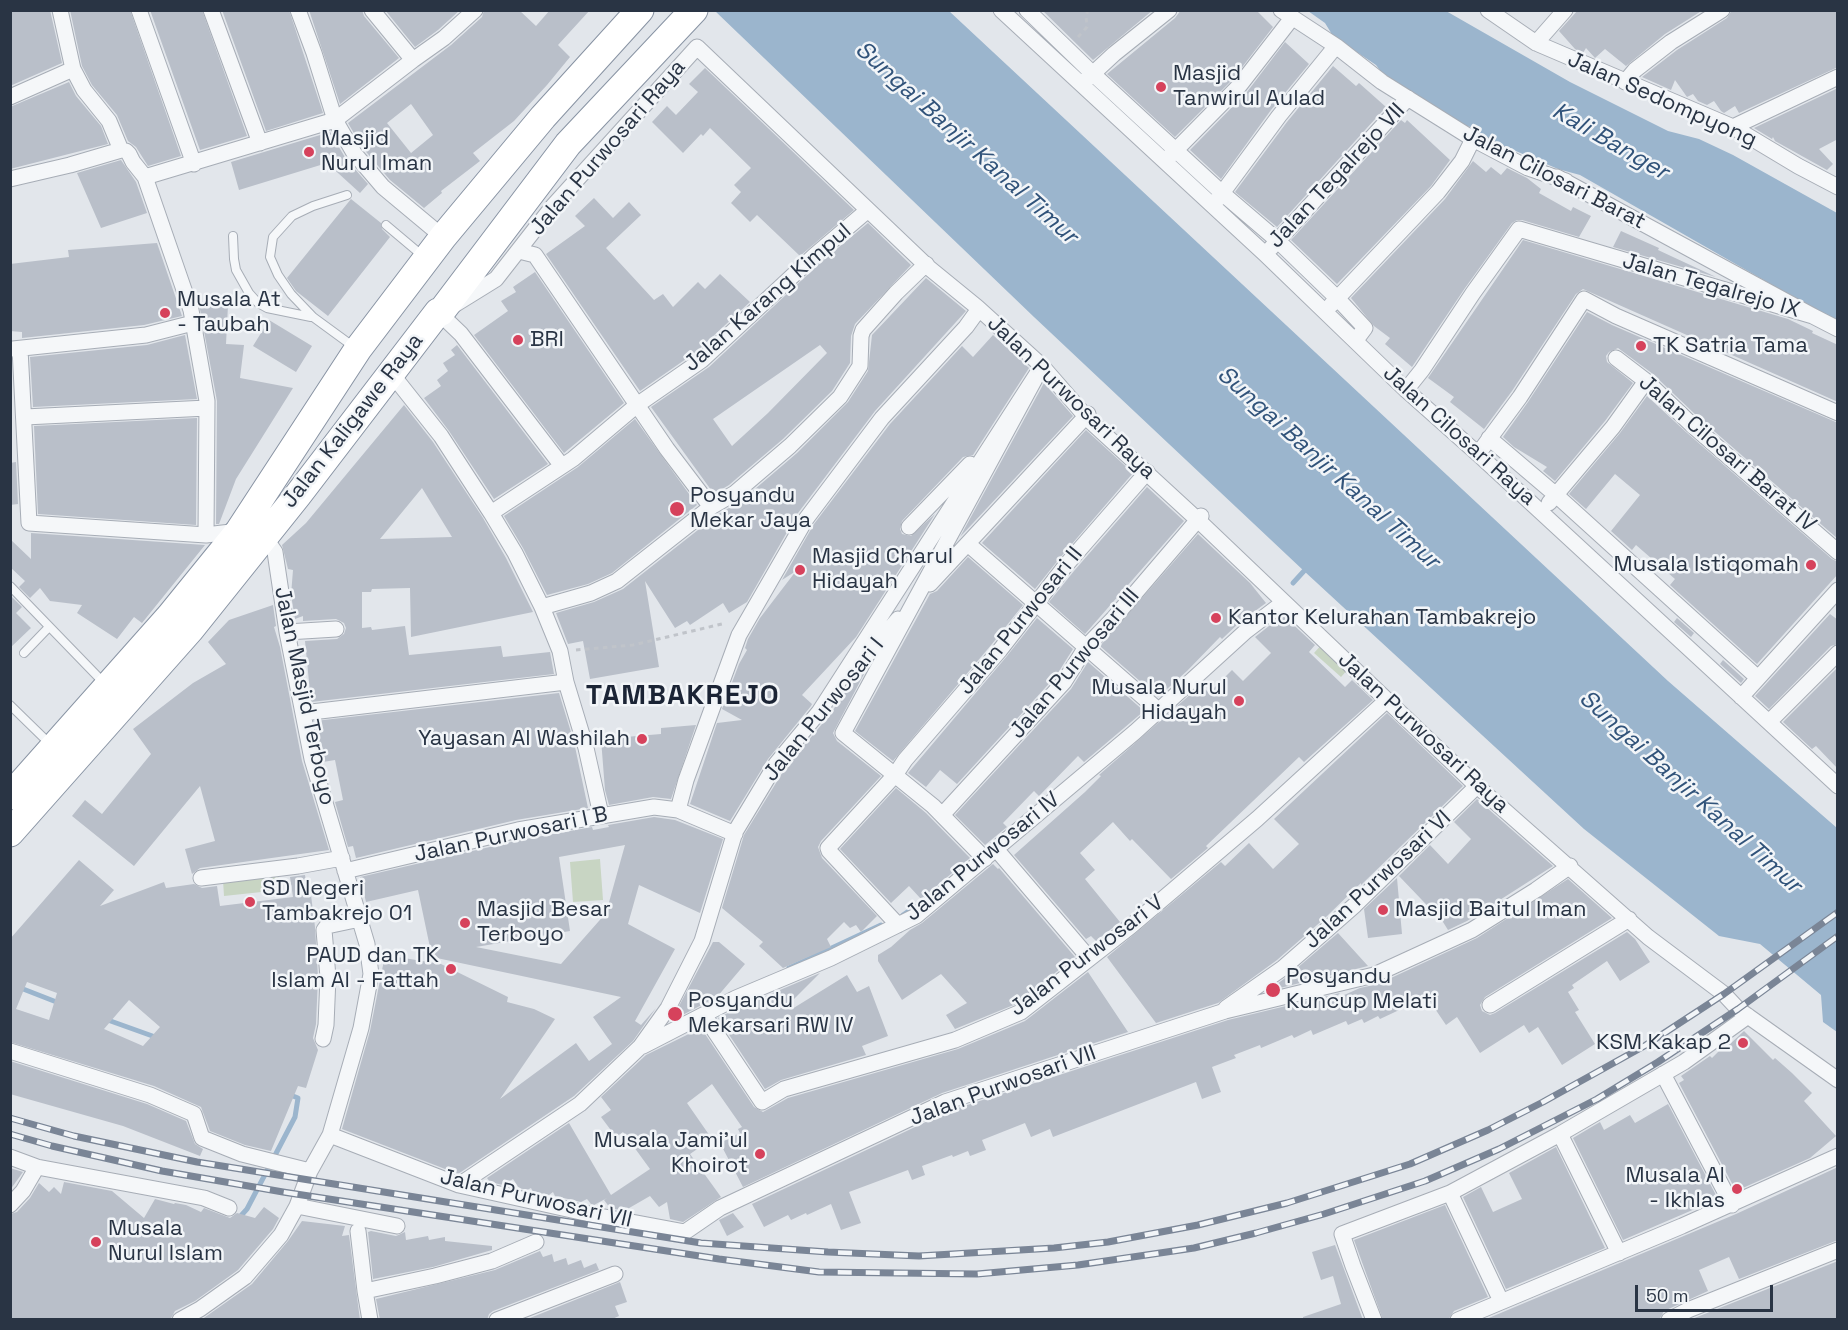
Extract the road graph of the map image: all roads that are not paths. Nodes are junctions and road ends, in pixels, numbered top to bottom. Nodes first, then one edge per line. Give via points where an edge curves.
1 (60, 10) edge
2 (139, 10) edge
3 (211, 10) edge
4 (298, 10) edge
5 (372, 10) edge
6 (474, 10) edge
7 (640, 10) edge
8 (694, 10) edge
9 (1027, 10) edge
10 (1169, 10) edge
11 (1488, 10) edge
12 (1565, 10) edge
13 (1722, 10) edge
14 (1010, 13) edge
15 (1287, 14) edge
16 (1536, 43) junction
17 (1336, 46) junction
18 (413, 60) junction
19 (73, 69) junction
20 (1838, 77) edge
21 (1087, 79) junction
22 (1625, 82) junction
23 (10, 97) edge
24 (1408, 98) junction
25 (335, 120) junction
26 (1733, 127) junction
27 (1473, 139) junction
28 (260, 143) junction
29 (121, 150) junction
30 (1176, 150) junction
31 (1164, 161) junction
32 (194, 164) junction
33 (145, 177) junction
34 (10, 178) edge
35 (1838, 187) edge
36 (1222, 193) junction
37 (347, 195) dead end
38 (1213, 207) junction
39 (868, 210) junction
40 (386, 225) dead end
41 (232, 236) dead end
42 (442, 237) junction
43 (1277, 240) junction
44 (519, 251) junction
45 (1265, 254) junction
46 (426, 259) junction
47 (928, 267) junction
48 (1337, 298) junction
49 (979, 309) junction
50 (1324, 311) junction
51 (439, 312) junction
52 (1813, 316) junction
53 (313, 317) junction
54 (194, 323) junction
55 (1838, 329) edge
56 (1356, 340) junction
57 (15, 349) edge
58 (358, 349) junction
59 (1616, 358) dead end
60 (1041, 366) junction
61 (391, 373) junction
62 (1647, 381) junction
63 (1406, 390) junction
64 (637, 405) junction
65 (207, 408) junction
66 (1838, 413) edge
67 (25, 417) junction
68 (1089, 420) junction
69 (1489, 438) junction
70 (1478, 454) junction
71 (562, 466) junction
72 (1149, 475) junction
73 (1556, 495) junction
74 (711, 507) junction
75 (1542, 512) junction
76 (491, 513) junction
77 (1200, 522) junction
78 (909, 527) dead end
79 (251, 534) junction
80 (206, 535) junction
81 (968, 544) junction
82 (1838, 552) edge
83 (10, 586) edge
84 (1838, 590) edge
85 (1284, 602) junction
86 (1036, 605) junction
87 (542, 607) junction
88 (49, 627) junction
89 (336, 629) dead end
90 (287, 632) junction
91 (1086, 647) junction
92 (24, 653) dead end
93 (1838, 653) edge
94 (1758, 678) junction
95 (566, 682) junction
96 (107, 687) junction
97 (1741, 697) junction
98 (1387, 700) junction
99 (10, 705) edge
100 (1155, 707) junction
101 (819, 712) junction
102 (303, 713) junction
103 (1769, 722) junction
104 (53, 747) junction
105 (895, 775) junction
106 (1477, 786) junction
107 (1838, 786) edge
108 (10, 796) edge
109 (678, 810) junction
110 (943, 814) junction
111 (602, 816) junction
112 (10, 833) edge
113 (735, 834) junction
114 (986, 854) junction
115 (344, 864) junction
116 (1570, 866) junction
117 (201, 878) dead end
118 (360, 919) junction
119 (1629, 919) junction
120 (894, 920) junction
121 (1089, 958) junction
122 (1490, 1005) dead end
123 (1219, 1014) junction
124 (704, 1015) junction
125 (1748, 1016) junction
126 (323, 1039) dead end
127 (640, 1047) junction
128 (10, 1051) edge
129 (1663, 1074) junction
130 (1838, 1080) edge
131 (1560, 1134) junction
132 (330, 1135) junction
133 (1838, 1156) edge
134 (10, 1157) edge
135 (37, 1167) junction
136 (308, 1175) junction
137 (459, 1185) junction
138 (1450, 1193) junction
139 (1732, 1204) junction
140 (10, 1205) edge
141 (297, 1206) junction
142 (230, 1209) dead end
143 (397, 1226) dead end
144 (358, 1231) dead end
145 (536, 1242) dead end
146 (1838, 1250) edge
147 (1619, 1253) junction
148 (615, 1274) dead end
149 (365, 1291) junction
150 (1501, 1301) junction
151 (180, 1320) edge
152 (370, 1320) edge
153 (497, 1320) edge
154 (1374, 1320) edge
155 (1458, 1320) edge
156 (1669, 1320) edge

1 - 19 street
2 - 32 street
3 - 28 street
4 - 25 street
5 - 18 street
6 - 18 street
7 - 42 highway, Jalan Kaligawe Raya
8 - 51 highway, Jalan Kaligawe Raya via 568,144
9 - 21 street
10 - 21 street
11 - 16 street, Jalan Sedompyong
12 - 16 street
13 - 22 street via 1671,42
14 - 21 street
15 - 17 street, Jalan Cilosari Barat
15 - 30 street via 1240,85
16 - 22 street, Jalan Sedompyong
17 - 24 street, Jalan Cilosari Barat
17 - 36 street
18 - 25 street
19 - 23 street
19 - 29 street via 109,121
20 - 26 street
21 - 30 street
21 - 31 street, Jalan Cilosari Raya
22 - 26 street, Jalan Sedompyong
24 - 27 street, Jalan Cilosari Barat
24 - 43 street, Jalan Tegalrejo VII
25 - 28 street
25 - 42 street via 354,153 383,187
26 - 35 street, Jalan Sedompyong
27 - 48 street via 1438,192
27 - 52 street, Jalan Cilosari Barat via 1528,168 1589,193
28 - 32 street
29 - 33 street via 129,154
29 - 34 street
30 - 31 street
30 - 36 street
31 - 38 street, Jalan Cilosari Raya
32 - 33 street
33 - 54 street
36 - 38 street
36 - 43 street
37 - 53 lane via 292,216 273,237 270,257 278,275
38 - 45 street, Jalan Cilosari Raya
39 - 44 street, Jalan Purwosari Raya via 697,47 552,206
39 - 47 street, Jalan Purwosari Raya
39 - 64 street, Jalan Karang Kimpul via 702,360
40 - 46 lane
41 - 53 lane via 236,270 258,303
42 - 46 highway, Jalan Kaligawe Raya
43 - 45 street, Jalan Tegalrejo VII
43 - 48 street
44 - 51 street, Jalan Purwosari Raya via 496,279
44 - 64 street via 535,255
45 - 50 street, Jalan Cilosari Raya
46 - 58 highway, Jalan Kaligawe Raya
47 - 49 street, Jalan Purwosari Raya
47 - 74 street via 926,264 863,330 860,366 840,397 735,493
48 - 50 street
48 - 56 street via 1365,328
49 - 60 street, Jalan Purwosari Raya
49 - 109 street via 882,418 806,519 739,635
50 - 56 street, Jalan Cilosari Raya
51 - 61 highway, Jalan Kaligawe Raya
51 - 71 street via 461,334
52 - 55 street, Jalan Cilosari Barat
52 - 63 street, Jalan Tegalrejo IX via 1519,229
53 - 58 lane
54 - 57 street via 146,335
54 - 65 street
56 - 63 street, Jalan Cilosari Raya
57 - 67 street
58 - 79 highway, Jalan Kaligawe Raya
59 - 62 street, Jalan Cilosari Barat IV
60 - 68 street, Jalan Purwosari Raya
60 - 78 street via 1021,408
60 - 101 street
60 - 105 street via 843,734
61 - 76 street via 441,436
61 - 79 highway, Jalan Kaligawe Raya
62 - 73 street
62 - 82 street, Jalan Cilosari Barat IV via 1739,468
63 - 70 street, Jalan Cilosari Raya
64 - 71 street, Jalan Karang Kimpul
64 - 74 street
65 - 67 street
65 - 80 street
66 - 69 street via 1584,299
67 - 80 street via 29,523
68 - 72 street, Jalan Purwosari Raya
68 - 81 street, Jalan Purwosari I via 1088,414
69 - 70 street
69 - 73 street
70 - 75 street, Jalan Cilosari Raya
71 - 76 street, Jalan Karang Kimpul
72 - 77 street, Jalan Purwosari Raya
72 - 86 street, Jalan Purwosari II via 1147,472
73 - 75 street
73 - 94 street
74 - 87 street via 617,581
75 - 97 street, Jalan Cilosari Raya
76 - 87 street
77 - 85 street, Jalan Purwosari Raya
77 - 91 street, Jalan Purwosari III via 1201,516
79 - 80 street
79 - 90 street, Jalan Masjid Terboyo via 275,552
79 - 96 highway, Jalan Kaligawe Raya
79 - 112 highway, Jalan Kaligawe Raya via 190,630
81 - 86 street
81 - 101 street, Jalan Purwosari I via 915,599
83 - 88 lane
84 - 94 street
85 - 98 street, Jalan Purwosari Raya
85 - 100 street, Jalan Purwosari IV
86 - 91 street
86 - 105 street, Jalan Purwosari II
87 - 95 street via 560,651
88 - 92 lane
88 - 96 lane
89 - 90 street
90 - 102 street, Jalan Masjid Terboyo
91 - 100 street
91 - 110 street, Jalan Purwosari III via 1064,682
93 - 103 street
94 - 97 street
95 - 102 street
95 - 111 street
96 - 104 highway, Jalan Kaligawe Raya
97 - 103 street, Jalan Cilosari Raya
98 - 106 street, Jalan Purwosari Raya
98 - 121 street, Jalan Purwosari V via 1257,819
99 - 104 lane
100 - 114 street, Jalan Purwosari IV via 1135,732
101 - 113 street, Jalan Purwosari I via 776,764
102 - 115 street, Jalan Masjid Terboyo via 312,759
103 - 107 street, Jalan Cilosari Raya
104 - 108 highway, Jalan Kaligawe Raya
105 - 110 street
105 - 120 street, Jalan Purwosari II via 828,848
106 - 116 street, Jalan Purwosari Raya
106 - 123 street, Jalan Purwosari VI via 1355,905 1283,968
109 - 111 street, Jalan Purwosari I B via 654,807
109 - 113 street, Jalan Purwosari I B
110 - 114 street
111 - 115 street, Jalan Purwosari I B
113 - 127 street, Jalan Purwosari I via 702,941 668,1008
114 - 120 street, Jalan Purwosari IV via 915,916
114 - 121 street
115 - 117 street
115 - 118 street, Jalan Masjid Terboyo
116 - 119 street, Jalan Purwosari Raya
116 - 123 street, Jalan Purwosari VII via 1472,930 1374,975
118 - 126 street via 324,930 328,977
118 - 132 street, Jalan Masjid Terboyo via 371,974 361,1028
119 - 122 street
119 - 125 street, Jalan Purwosari Raya
120 - 124 street, Jalan Purwosari IV via 831,958
121 - 124 street, Jalan Purwosari V via 1021,1012 955,1040 784,1089 762,1102
123 - 137 street, Jalan Purwosari VII via 945,1102 720,1208 685,1232
124 - 127 street, Jalan Purwosari IV
125 - 129 street
125 - 130 street, Jalan Purwosari Raya
127 - 137 street, Jalan Purwosari I via 580,1104
128 - 136 street via 150,1095 194,1114 202,1138
129 - 131 street
129 - 139 street
131 - 138 street
131 - 147 street
132 - 136 street, Jalan Masjid Terboyo
132 - 137 street, Jalan Purwosari VII
133 - 139 street
134 - 135 street
135 - 140 street
135 - 142 street via 204,1197
136 - 141 street, Jalan Masjid Terboyo
138 - 150 street
138 - 154 street via 1341,1235
139 - 147 street
141 - 143 street
141 - 151 street, Jalan Masjid Terboyo via 281,1235 245,1276
144 - 149 street
145 - 149 street via 492,1261
146 - 156 street
147 - 150 street
148 - 153 street
149 - 152 street
150 - 155 street

